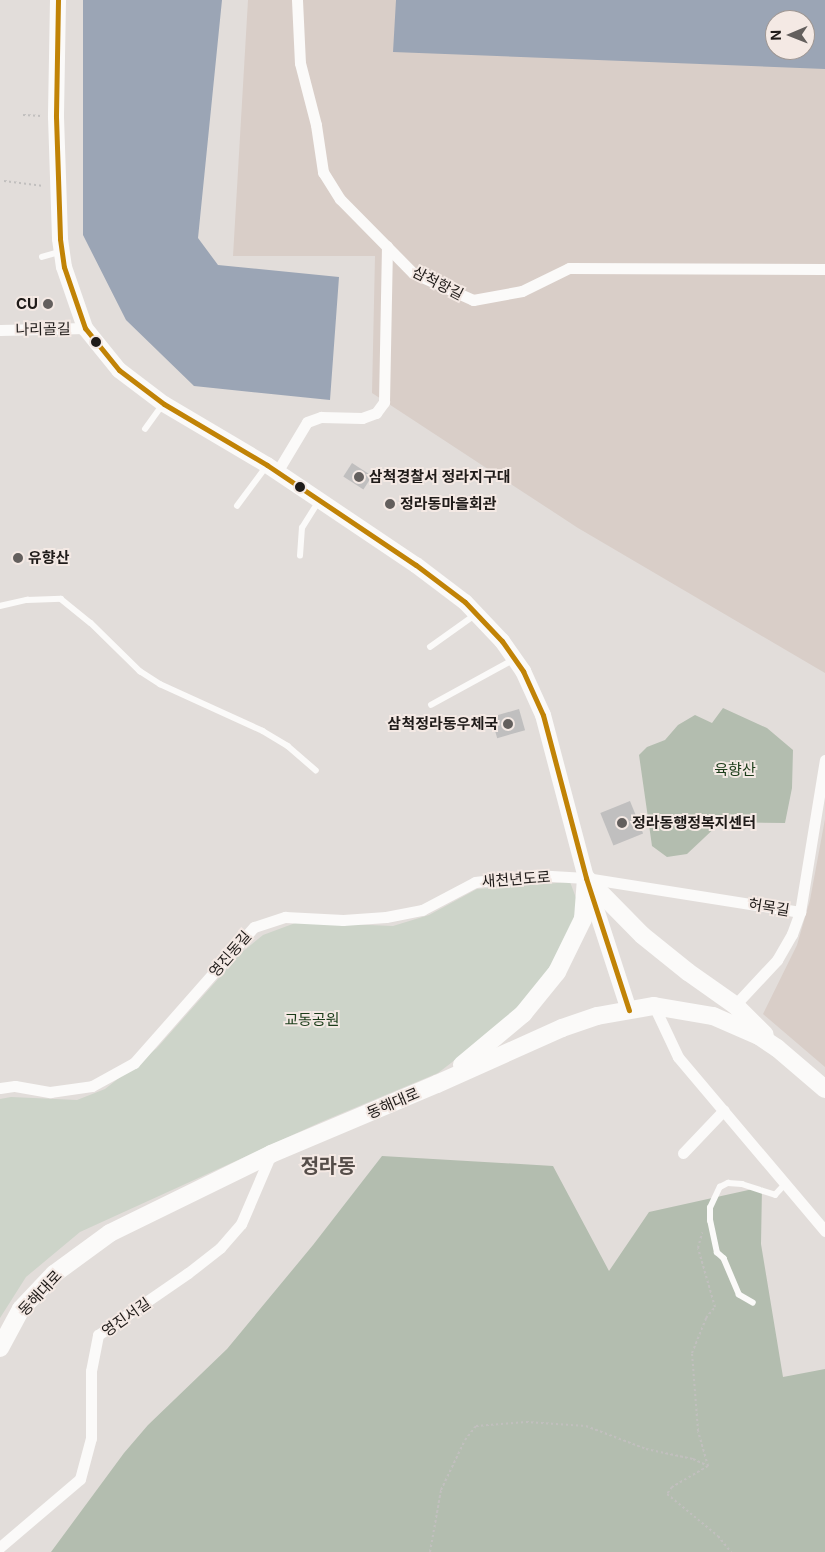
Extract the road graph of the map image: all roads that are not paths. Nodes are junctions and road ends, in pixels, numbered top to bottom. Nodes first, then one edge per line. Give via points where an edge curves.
1 (297, 0) edge
2 (59, 2) edge
3 (387, 246) junction
4 (62, 252) junction
5 (42, 257) dead end
6 (825, 269) edge
7 (85, 328) junction
8 (0, 330) edge
9 (164, 404) junction
10 (145, 429) dead end
11 (272, 469) junction
12 (318, 501) junction
13 (237, 506) dead end
14 (300, 556) dead end
15 (0, 606) edge
16 (477, 614) junction
17 (430, 647) dead end
18 (514, 659) junction
19 (431, 705) dead end
20 (825, 760) edge
21 (316, 770) dead end
22 (586, 878) junction
23 (422, 910) joint
24 (800, 912) junction
25 (736, 1005) junction
26 (654, 1006) junction
27 (629, 1010) junction
28 (777, 1048) junction
29 (437, 1084) junction
30 (0, 1088) edge
31 (825, 1089) edge
32 (724, 1110) junction
33 (271, 1154) junction
34 (683, 1154) dead end
35 (786, 1183) junction
36 (825, 1231) edge
37 (753, 1303) dead end
38 (0, 1348) edge
39 (0, 1547) edge

1 - 3 street, 삼척항길 via 300,63 316,125 323,172 340,199
2 - 4 street via 56,117
3 - 6 street, 삼척항길 via 413,273 473,300 522,291 568,268
3 - 11 street via 384,402 376,413 362,418 322,417 307,422
4 - 5 lane
4 - 7 street
7 - 8 street, 나리골길
7 - 9 street via 119,370
9 - 10 lane
9 - 11 street
11 - 12 street
11 - 13 lane
12 - 14 lane via 302,528
12 - 16 street via 436,579
15 - 21 lane via 27,600 61,599 140,671 160,684 263,731 296,752
16 - 17 lane
16 - 18 street
18 - 19 lane
18 - 22 street via 531,685 543,715
20 - 24 street, 허목길
22 - 23 street, 새천년도로 via 534,875 474,882
22 - 24 street, 허목길
22 - 25 main road via 662,953
22 - 27 street
22 - 29 main road via 584,919 557,972 523,1014
23 - 30 street, 영진동길 via 343,920 285,917 254,927 134,1063 92,1086 50,1092 15,1086
24 - 25 street via 777,960
25 - 28 main road
26 - 27 main road, 동해대로
26 - 28 main road, 동해대로 via 713,1016 745,1029
26 - 32 street via 678,1057
27 - 29 main road, 동해대로 via 597,1016 562,1028
28 - 31 main road, 동해대로
29 - 33 main road, 동해대로
32 - 34 street
32 - 35 street
33 - 38 main road, 동해대로 via 110,1233 54,1274 21,1309
33 - 39 street, 영진서길 via 241,1224 220,1248 98,1335 91,1371 91,1438 80,1480
35 - 36 street
35 - 37 lane via 775,1195 728,1183 720,1187 710,1208 717,1253 724,1259 739,1295

